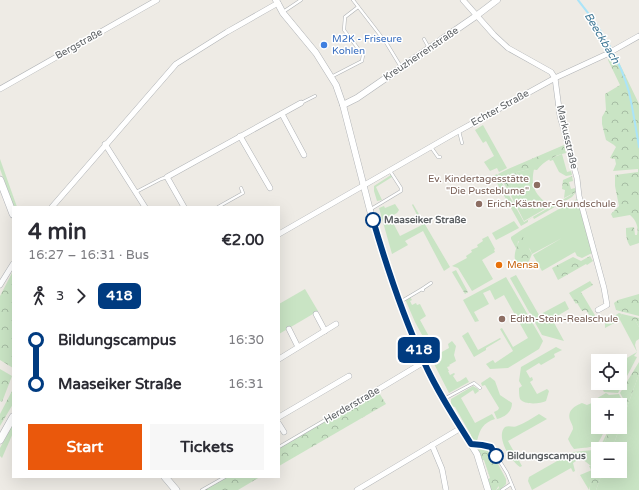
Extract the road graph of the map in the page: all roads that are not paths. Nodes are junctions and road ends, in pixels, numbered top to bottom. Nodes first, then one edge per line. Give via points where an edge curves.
1 (157, 0) edge
2 (301, 0) edge
3 (353, 0) edge
4 (463, 0) edge
5 (497, 0) edge
6 (277, 1) edge
7 (358, 7) junction
8 (283, 13) junction
9 (476, 16) junction
10 (639, 36) edge
11 (424, 39) dead end
12 (429, 48) junction
13 (401, 67) junction
14 (331, 77) junction
15 (555, 78) junction
16 (0, 88) edge
17 (315, 96) dead end
18 (301, 104) joint
19 (343, 105) junction
20 (282, 114) junction
21 (459, 131) junction
22 (240, 136) junction
23 (462, 143) dead end
24 (105, 144) junction
25 (431, 146) junction
26 (304, 155) dead end
27 (440, 156) dead end
28 (389, 170) junction
29 (167, 177) junction
30 (0, 180) edge
31 (364, 186) junction
32 (241, 188) dead end
33 (270, 188) dead end
34 (136, 192) junction
35 (53, 206) edge
36 (144, 206) edge
37 (183, 206) edge
38 (220, 206) edge
39 (370, 209) junction
40 (12, 211) edge
41 (280, 233) edge
42 (12, 266) edge
43 (431, 283) dead end
44 (0, 285) edge
45 (400, 302) junction
46 (598, 310) dead end
47 (316, 314) dead end
48 (336, 324) dead end
49 (289, 329) dead end
50 (325, 331) junction
51 (298, 347) junction
52 (280, 357) edge
53 (424, 362) junction
54 (349, 376) dead end
55 (480, 388) dead end
56 (379, 389) joint
57 (443, 399) junction
58 (280, 416) edge
59 (12, 419) edge
60 (280, 426) edge
61 (461, 428) junction
62 (284, 432) dead end
63 (0, 440) edge
64 (471, 444) junction
65 (432, 445) junction
66 (280, 446) edge
67 (167, 478) edge
68 (223, 478) edge
69 (511, 484) junction
70 (176, 490) edge
71 (202, 490) edge
72 (357, 490) edge
73 (446, 490) edge
74 (488, 490) edge
75 (502, 490) edge
76 (514, 490) edge

1 - 16 street, Bergstraße
2 - 8 lane
3 - 7 lane
4 - 9 street
5 - 9 street, Kreuzherrenstraße
6 - 8 street
6 - 24 street via 176,64
7 - 13 lane via 394,53
7 - 14 lane via 346,17 344,30 362,54 362,61
8 - 14 street via 316,53
9 - 12 street, Kreuzherrenstraße
9 - 15 street via 508,48 551,72
10 - 15 street, Echter Straße via 616,50
11 - 12 lane
12 - 13 street, Kreuzherrenstraße
13 - 19 street, Kreuzherrenstraße via 358,98
14 - 19 street
15 - 21 street, Echter Straße
15 - 46 street, Markusstraße via 560,116 604,288 607,305
17 - 18 lane
18 - 20 street
19 - 31 street
20 - 22 street
20 - 26 street
21 - 23 lane
21 - 25 street, Echter Straße
22 - 29 street
22 - 33 street
24 - 34 street
24 - 35 street
25 - 27 lane via 438,157
25 - 28 street, Echter Straße
28 - 31 street, Echter Straße
28 - 39 lane via 401,191
29 - 34 lane
29 - 37 street
30 - 40 main road
31 - 39 street
31 - 41 street, Echter Straße
32 - 38 lane via 243,193
34 - 36 street
39 - 45 street
42 - 44 street
43 - 45 lane
45 - 53 street
47 - 50 street
48 - 50 street
49 - 51 street
50 - 51 street
51 - 52 street
53 - 56 street, Herderstraße
53 - 57 street
54 - 58 street
55 - 57 lane via 474,383
56 - 66 lane, Herderstraße
57 - 61 street
59 - 63 main road
60 - 62 street
61 - 64 street
61 - 65 street
64 - 69 lane via 491,447
64 - 74 street via 482,466
65 - 72 street
65 - 73 street via 442,469
67 - 70 main road
68 - 71 lane
69 - 75 lane
69 - 76 lane

